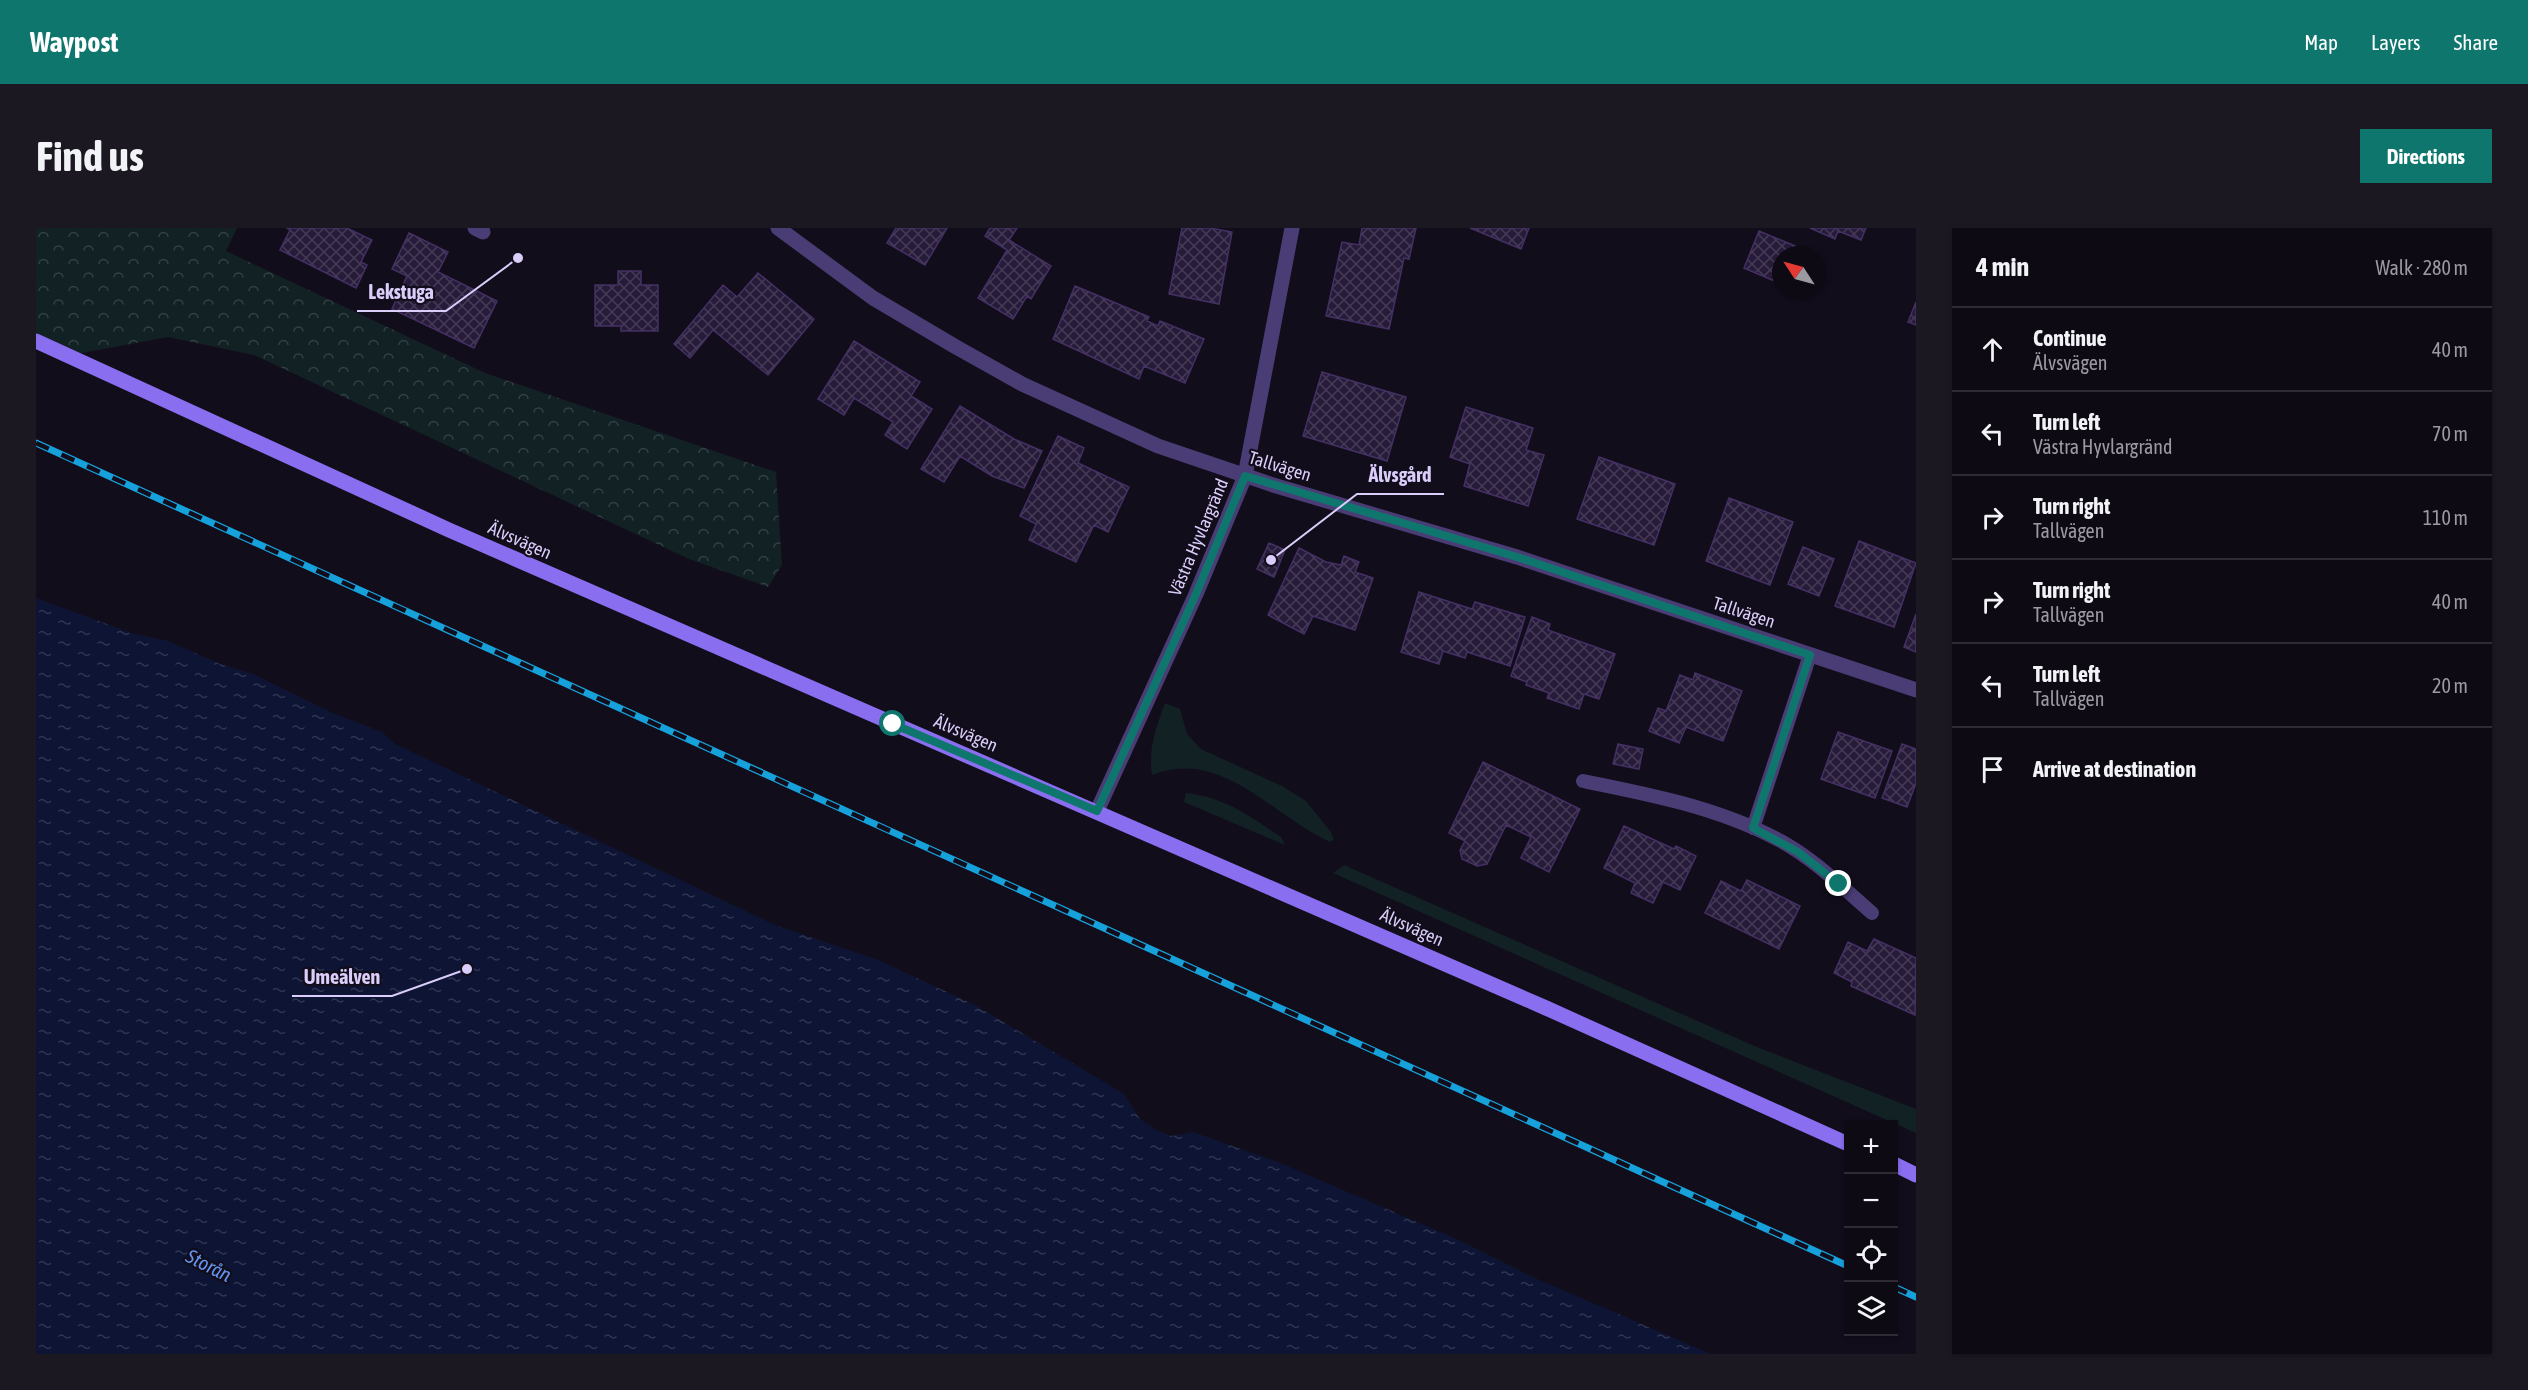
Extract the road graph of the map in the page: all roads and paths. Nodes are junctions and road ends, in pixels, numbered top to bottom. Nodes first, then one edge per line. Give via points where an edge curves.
1 (778, 228) edge
2 (1292, 228) edge
3 (36, 341) edge
4 (1245, 476) junction
5 (1810, 655) junction
6 (1916, 690) edge
7 (1583, 781) dead end
8 (1097, 811) junction
9 (1753, 828) junction
10 (1872, 913) dead end
11 (1844, 1142) edge
12 (1898, 1166) edge
13 (1916, 1174) edge

1 - 4 street, Tallvägen via 873,298 1022,384 1158,446
2 - 4 street, Västra Hyvlargränd
3 - 8 main road, Älvsvägen via 460,534
4 - 5 street, Tallvägen via 1517,557
4 - 8 street, Västra Hyvlargränd
5 - 6 street, Tallvägen
5 - 9 lane
7 - 9 lane via 1681,802
8 - 11 main road, Älvsvägen
9 - 10 lane via 1798,852
12 - 13 main road

